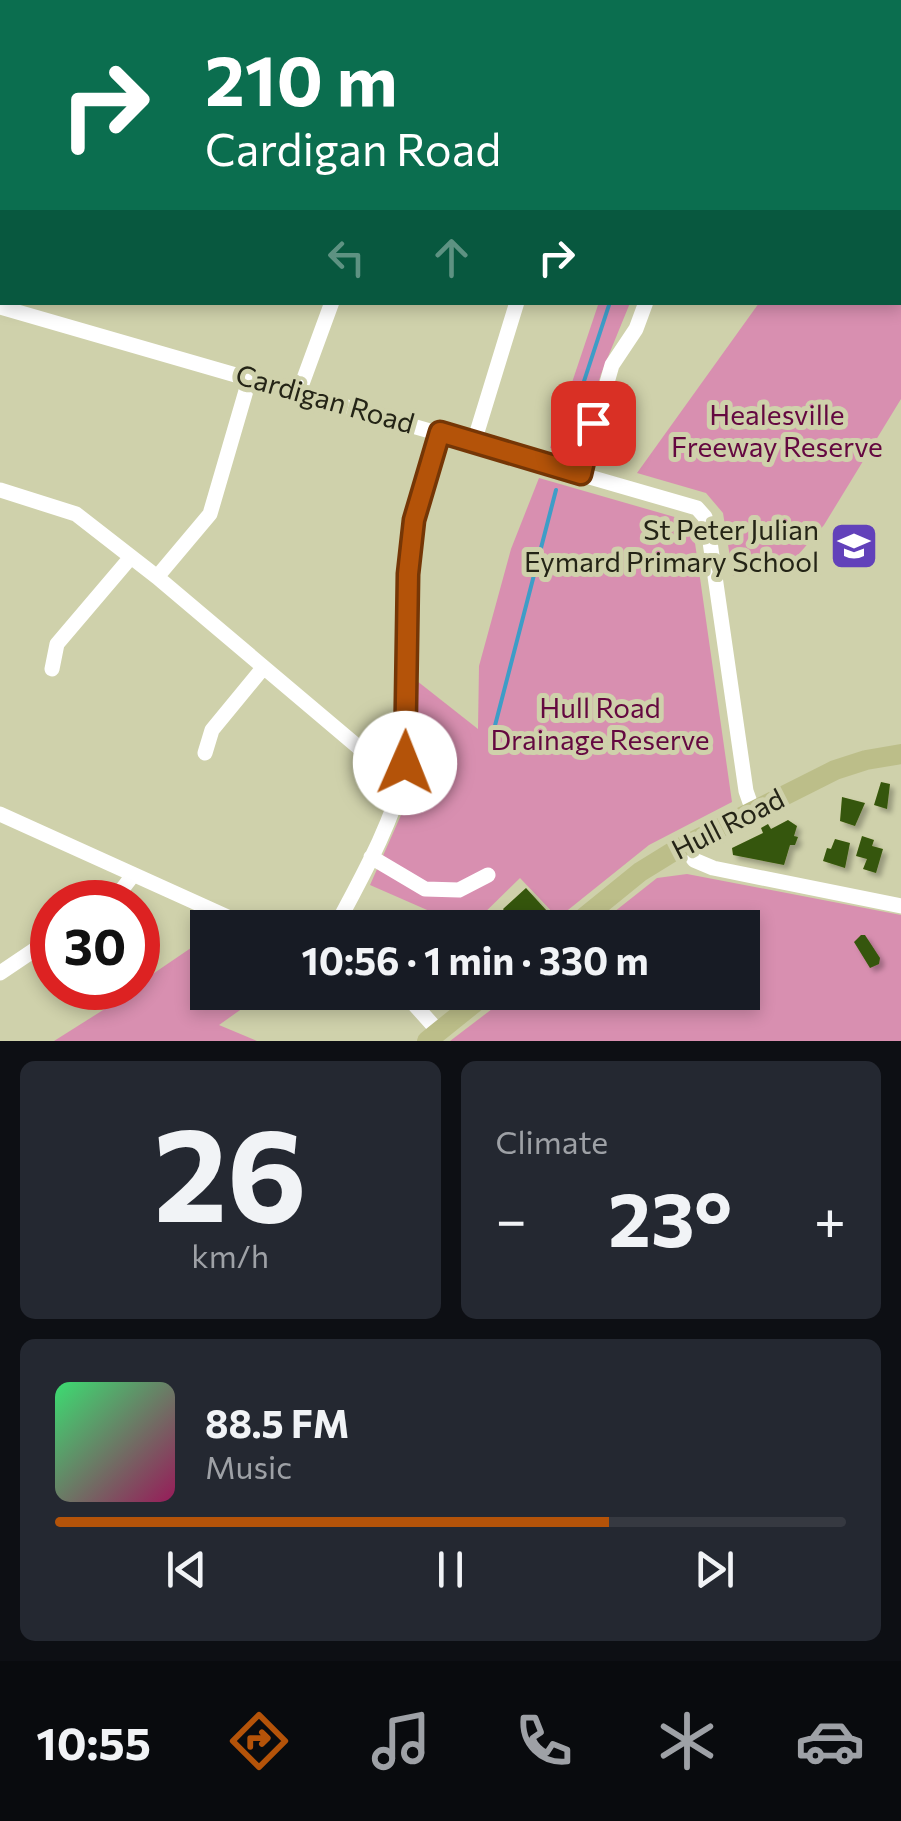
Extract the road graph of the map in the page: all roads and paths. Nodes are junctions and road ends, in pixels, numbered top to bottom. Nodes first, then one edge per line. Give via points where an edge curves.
1 (331, 305) edge
2 (515, 305) edge
3 (645, 305) edge
4 (0, 307) edge
5 (250, 377) junction
6 (299, 392) junction
7 (440, 432) junction
8 (474, 442) junction
9 (581, 474) junction
10 (0, 490) edge
11 (131, 557) junction
12 (157, 577) junction
13 (263, 668) junction
14 (52, 669) dead end
15 (205, 753) dead end
16 (901, 754) edge
17 (404, 774) junction
18 (753, 811) junction
19 (0, 814) edge
20 (684, 846) junction
21 (371, 858) junction
22 (132, 875) junction
23 (488, 875) dead end
24 (128, 880) edge
25 (901, 906) edge
26 (211, 910) edge
27 (345, 910) edge
28 (593, 910) edge
29 (30, 953) edge
30 (0, 974) edge
31 (418, 1010) edge
32 (466, 1010) edge
33 (433, 1036) edge

1 - 6 street
2 - 8 street
3 - 9 street via 612,365
4 - 5 street, Cardigan Road
5 - 6 street, Cardigan Road
5 - 12 street via 210,514
6 - 7 street, Cardigan Road
7 - 8 street, Cardigan Road
7 - 17 street via 414,520 408,574
8 - 9 street, Cardigan Road
9 - 18 street, Cardigan Road via 684,503 705,517
10 - 11 street via 76,514
11 - 12 street
11 - 14 street via 57,644
12 - 13 street
13 - 15 street via 212,730
13 - 17 street via 386,768
16 - 18 main road, Hull Road via 835,770
17 - 21 street
18 - 20 main road, Hull Road
19 - 22 street
20 - 25 street via 694,860 714,868
20 - 28 main road, Hull Road
21 - 23 street via 425,888 459,890
21 - 27 street
22 - 24 street
22 - 26 street
29 - 30 street
31 - 33 street
32 - 33 main road

